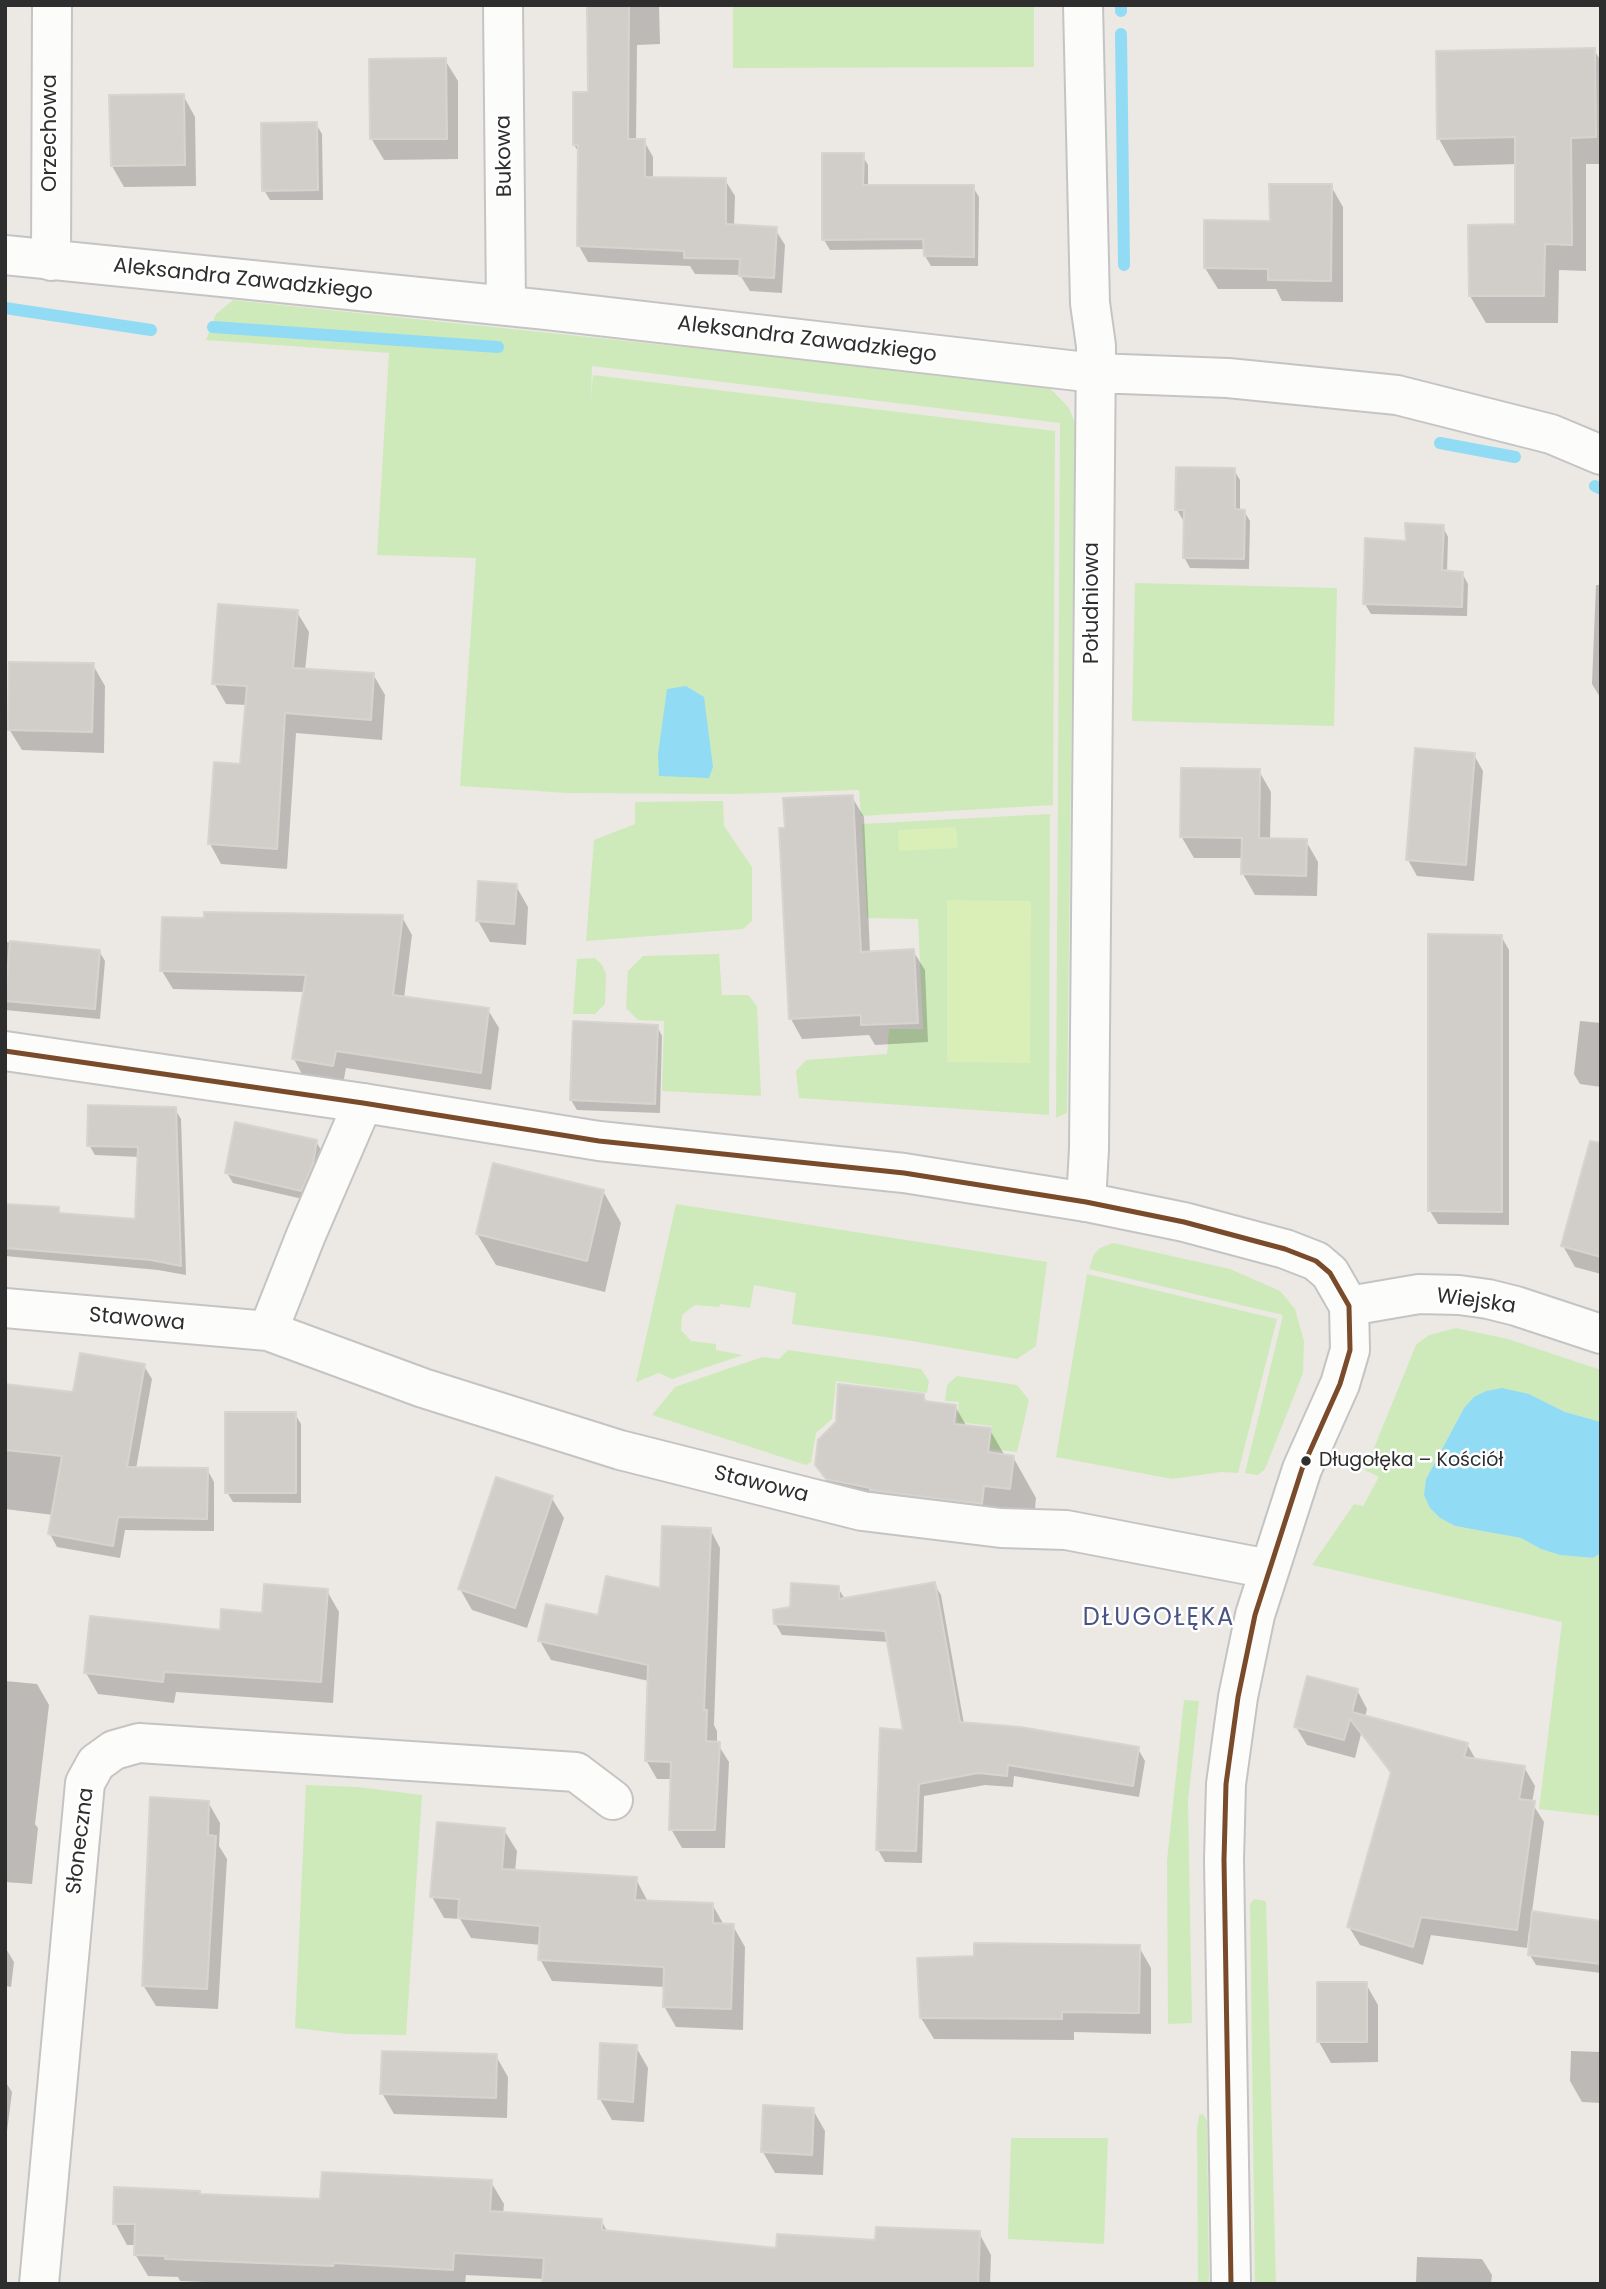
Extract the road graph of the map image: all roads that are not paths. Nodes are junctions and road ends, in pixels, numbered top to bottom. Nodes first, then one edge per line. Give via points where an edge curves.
1 (51, 5) edge
2 (503, 5) edge
3 (1083, 5) edge
4 (5, 255) edge
5 (51, 261) junction
6 (506, 306) junction
7 (1095, 373) junction
8 (1601, 455) edge
9 (5, 1051) edge
10 (363, 1103) junction
11 (1086, 1202) junction
12 (1349, 1306) junction
13 (5, 1308) edge
14 (268, 1331) junction
15 (1601, 1334) edge
16 (1269, 1569) junction
17 (613, 1800) dead end
18 (39, 2284) edge
19 (1231, 2284) edge

1 - 5 street, Orzechowa
2 - 6 street, Bukowa
3 - 7 street, Południowa
4 - 5 street, Aleksandra Zawadzkiego
5 - 6 street, Aleksandra Zawadzkiego
6 - 7 street, Aleksandra Zawadzkiego
7 - 8 street, Aleksandra Zawadzkiego via 1227,378 1396,395 1551,434
7 - 11 street, Południowa
9 - 10 street
10 - 11 street via 599,1142 904,1173
10 - 14 street
11 - 12 street via 1285,1248 1316,1261 1330,1273
12 - 15 street, Wiejska via 1419,1294 1459,1295 1516,1306
12 - 16 street via 1346,1365 1302,1469
13 - 14 street, Stawowa
14 - 16 street, Stawowa via 436,1392 620,1450 862,1511 1002,1528 1066,1530
16 - 19 street via 1238,1697 1226,1784
17 - 18 street, Słoneczna via 576,1772 139,1743 114,1750 96,1763 85,1783

